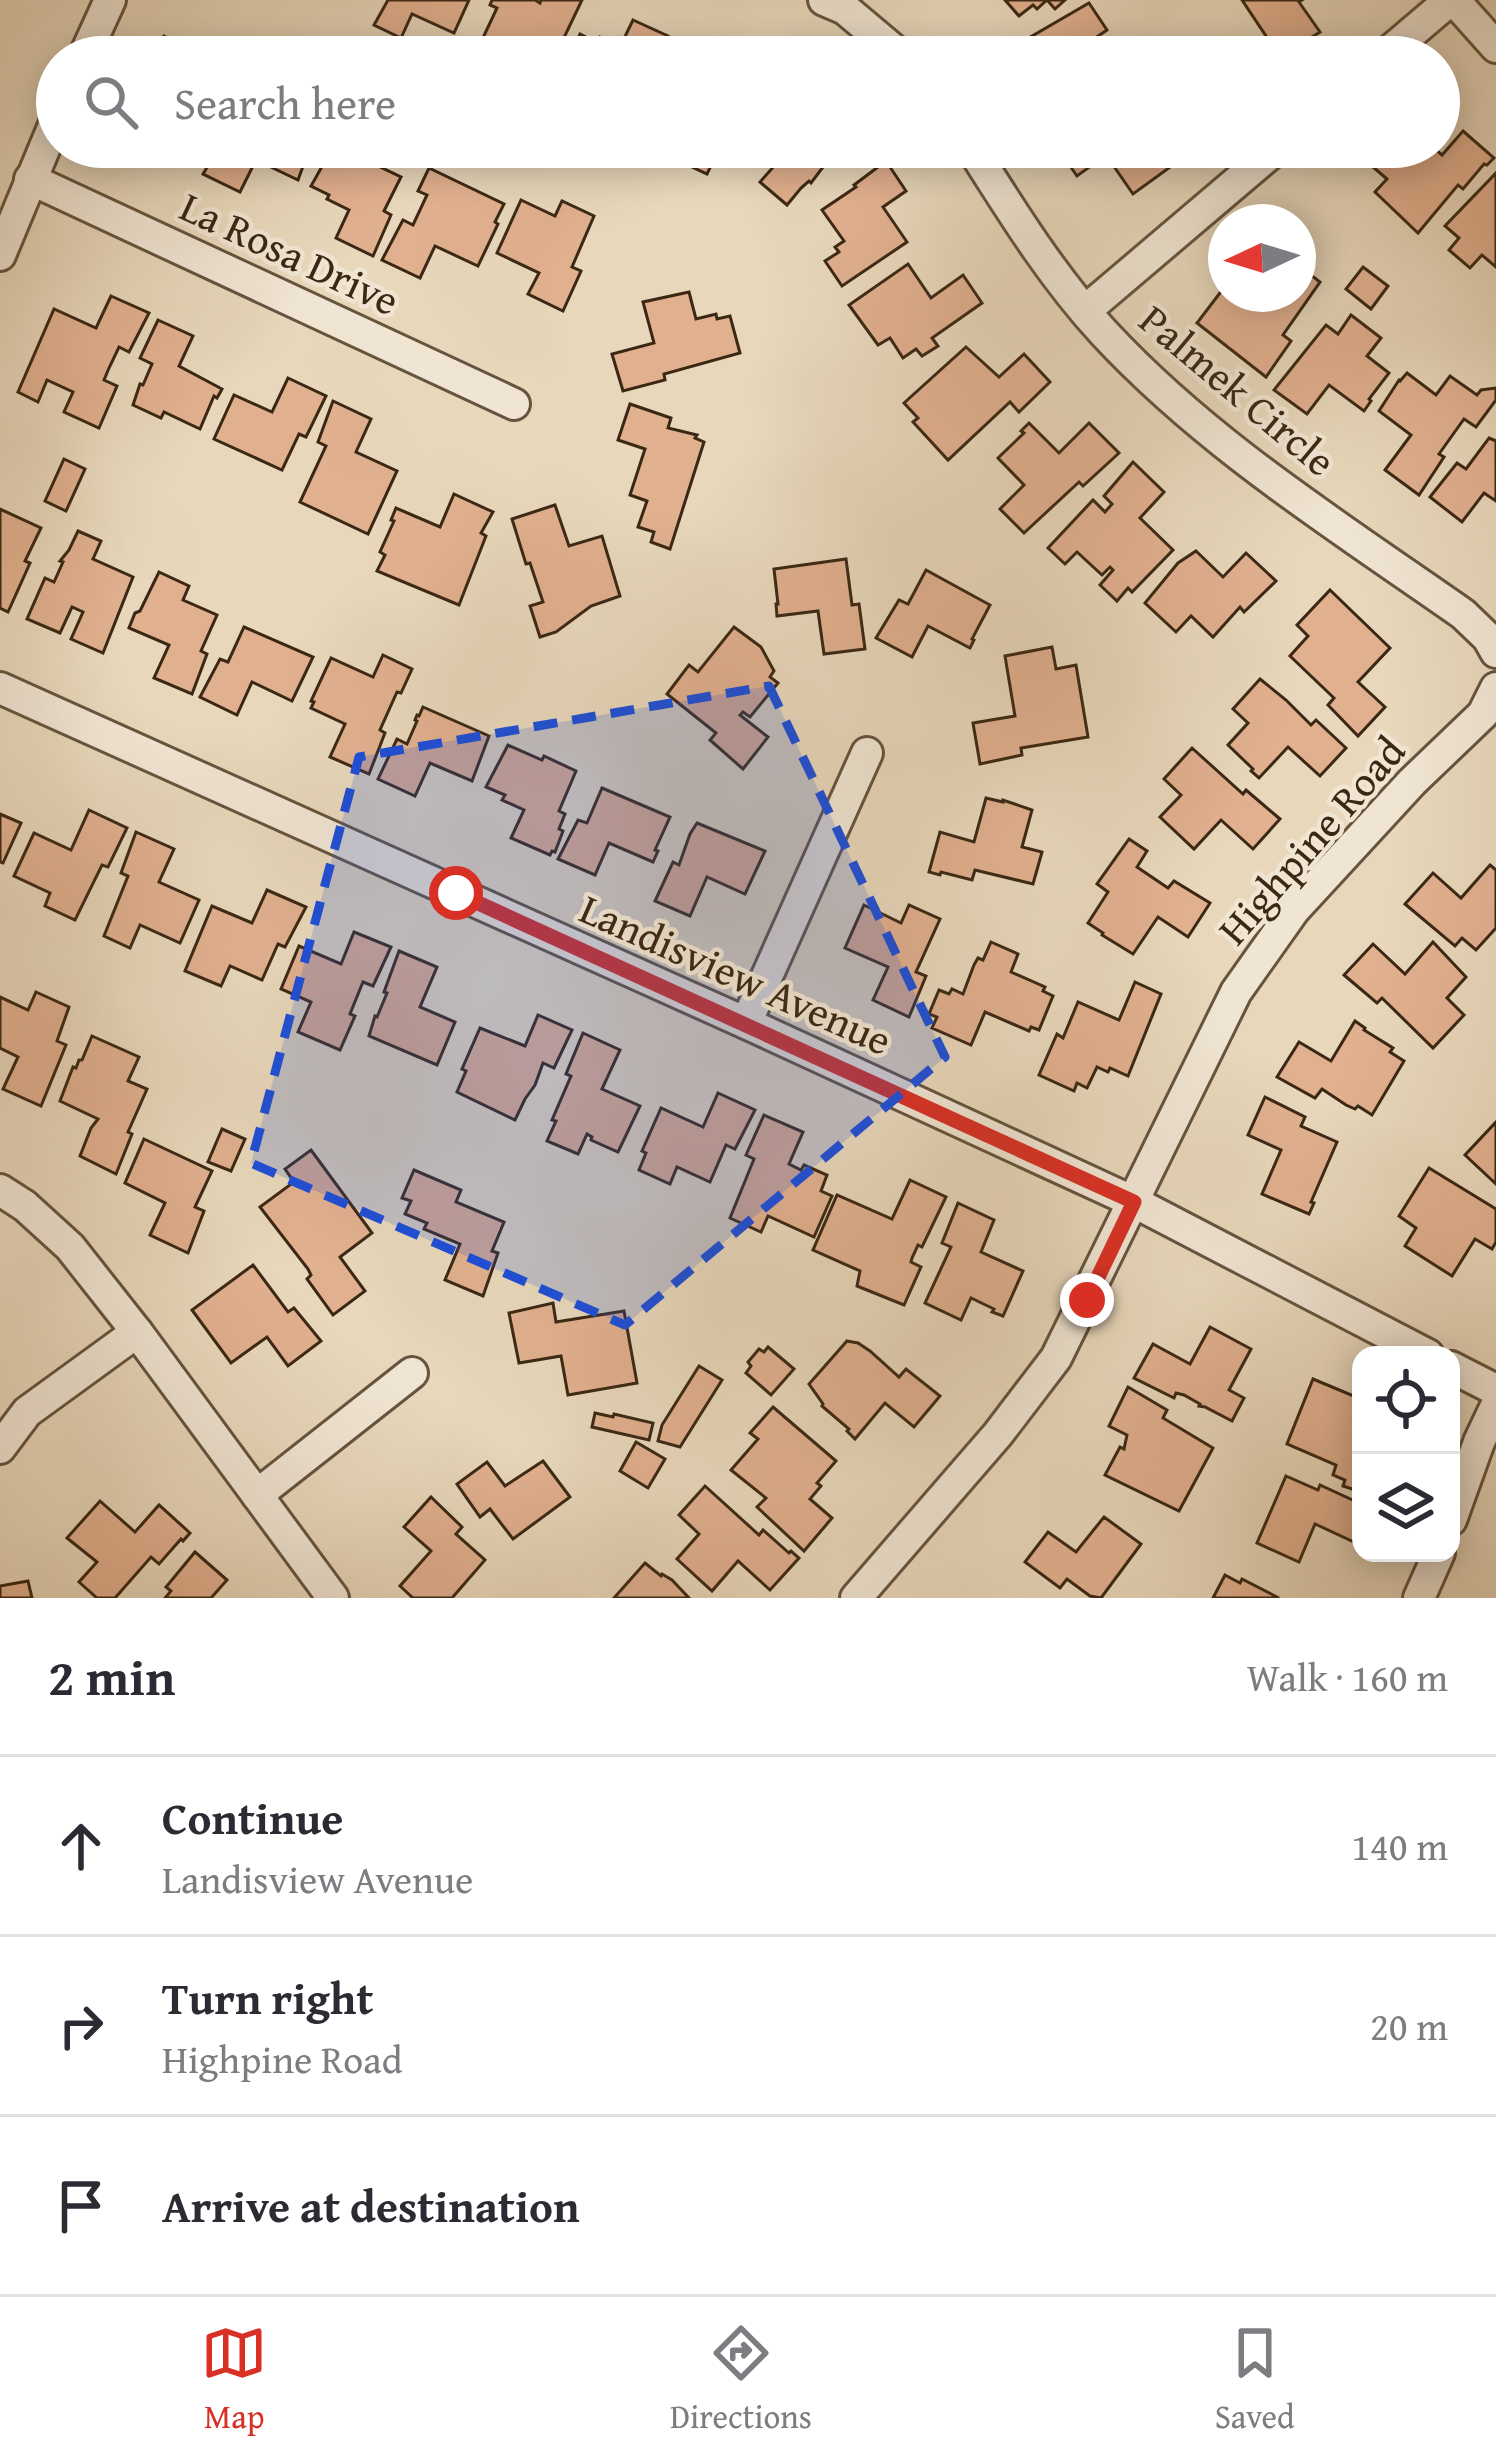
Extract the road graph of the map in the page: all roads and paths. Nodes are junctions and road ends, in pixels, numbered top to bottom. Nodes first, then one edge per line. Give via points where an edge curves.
1 (110, 0) edge
2 (824, 0) edge
3 (1452, 0) edge
4 (94, 36) edge
5 (877, 36) edge
6 (1408, 36) edge
7 (1496, 47) edge
8 (36, 165) edge
9 (984, 168) edge
10 (1253, 168) edge
11 (30, 178) junction
12 (0, 255) edge
13 (1085, 311) junction
14 (514, 404) dead end
15 (1496, 652) edge
16 (0, 688) edge
17 (1496, 688) edge
18 (867, 753) dead end
19 (746, 1023) junction
20 (0, 1190) edge
21 (1134, 1202) junction
22 (137, 1332) junction
23 (1411, 1346) edge
24 (1460, 1372) edge
25 (412, 1373) dead end
26 (1496, 1390) edge
27 (1496, 1406) edge
28 (0, 1448) edge
29 (257, 1495) junction
30 (1460, 1495) edge
31 (1434, 1562) edge
32 (333, 1598) edge
33 (856, 1598) edge
34 (1419, 1598) edge

1 - 4 street
2 - 5 street
3 - 6 street
3 - 7 street
8 - 11 street
9 - 13 street, Palmek Circle
10 - 13 street
11 - 12 street
11 - 14 street, La Rosa Drive
13 - 15 street, Palmek Circle via 1216,437 1463,614
16 - 19 street, Landisview Avenue
17 - 21 street, Highpine Road via 1483,714 1282,926 1236,992
18 - 19 street
19 - 21 street, Landisview Avenue
20 - 22 street via 70,1247
21 - 23 street, Landisview Avenue
21 - 33 street, Highpine Road via 1039,1384
22 - 28 street via 26,1412
22 - 29 street
24 - 26 street
25 - 29 street
27 - 30 street
29 - 32 street
31 - 34 street

